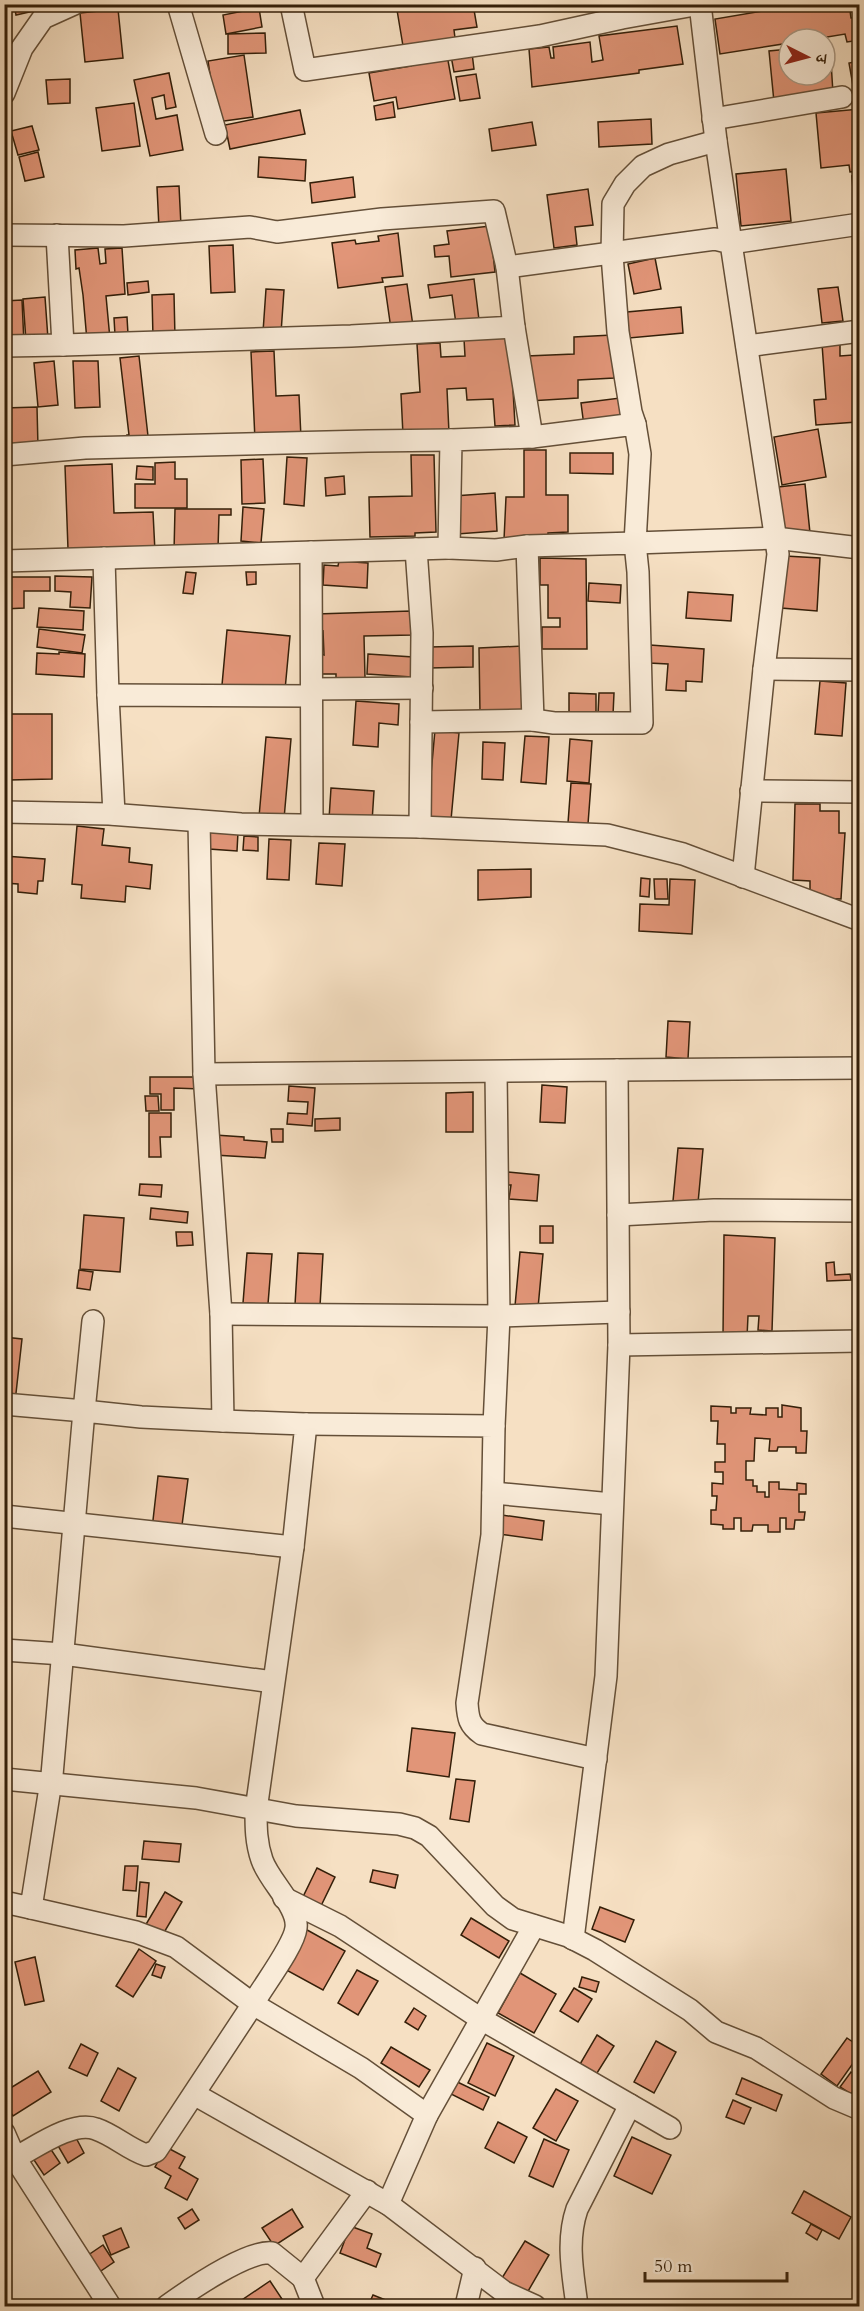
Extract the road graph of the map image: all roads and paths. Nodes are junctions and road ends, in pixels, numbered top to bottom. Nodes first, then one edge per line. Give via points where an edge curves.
1 (74, 4) edge
2 (178, 4) edge
3 (291, 4) edge
4 (700, 4) edge
5 (4, 93) edge
6 (842, 97) dead end
7 (713, 119) junction
8 (216, 134) dead end
9 (716, 141) junction
10 (860, 224) edge
11 (4, 235) edge
12 (57, 235) junction
13 (731, 243) junction
14 (612, 255) junction
15 (507, 267) junction
16 (513, 327) junction
17 (860, 331) edge
18 (63, 345) junction
19 (4, 346) edge
20 (747, 346) junction
21 (635, 424) junction
22 (532, 437) junction
23 (451, 440) junction
24 (4, 455) edge
25 (775, 538) junction
26 (635, 543) junction
27 (527, 546) junction
28 (449, 548) junction
29 (860, 548) edge
30 (416, 549) junction
31 (311, 552) junction
32 (104, 558) junction
33 (4, 561) edge
34 (764, 669) junction
35 (860, 670) edge
36 (422, 688) junction
37 (312, 693) junction
38 (108, 695) junction
39 (533, 720) junction
40 (421, 722) junction
41 (751, 791) junction
42 (860, 792) edge
43 (4, 812) edge
44 (114, 814) junction
45 (199, 821) junction
46 (312, 825) junction
47 (420, 827) junction
48 (743, 877) junction
49 (859, 919) edge
50 (860, 1068) edge
51 (617, 1070) junction
52 (496, 1072) junction
53 (204, 1074) junction
54 (860, 1211) edge
55 (618, 1215) junction
56 (619, 1312) junction
57 (220, 1314) junction
58 (498, 1316) junction
59 (93, 1321) dead end
60 (860, 1341) edge
61 (620, 1345) junction
62 (4, 1404) edge
63 (84, 1411) junction
64 (223, 1421) junction
65 (306, 1424) junction
66 (494, 1426) junction
67 (493, 1493) junction
68 (612, 1504) junction
69 (4, 1516) edge
70 (75, 1523) junction
71 (294, 1547) junction
72 (4, 1650) edge
73 (63, 1654) junction
74 (273, 1682) junction
75 (596, 1759) junction
76 (4, 1779) edge
77 (50, 1783) junction
78 (256, 1810) junction
79 (283, 1897) junction
80 (4, 1902) edge
81 (31, 1908) junction
82 (534, 1926) junction
83 (573, 1939) junction
84 (252, 2004) junction
85 (481, 2019) junction
86 (194, 2094) junction
87 (630, 2105) junction
88 (860, 2109) edge
89 (427, 2115) junction
90 (670, 2128) dead end
91 (4, 2133) edge
92 (15, 2158) junction
93 (367, 2191) junction
94 (388, 2204) junction
95 (475, 2268) junction
96 (303, 2278) junction
97 (110, 2307) edge
98 (167, 2307) edge
99 (314, 2307) edge
100 (466, 2307) edge
101 (535, 2307) edge
102 (577, 2307) edge

1 - 5 street via 43,18 22,48
2 - 8 street
3 - 4 street via 305,70 540,36
4 - 7 street
6 - 7 street
7 - 9 street
9 - 13 street
9 - 14 street via 643,166 625,184 613,204
10 - 13 street
11 - 12 street
12 - 15 street via 124,236 250,227 277,232 494,211
12 - 18 street
13 - 14 street via 715,239
13 - 20 street
14 - 15 street
14 - 21 street via 618,332
15 - 16 street
16 - 18 street
16 - 22 street
17 - 20 street
18 - 19 street
20 - 25 street
21 - 22 street
21 - 26 street via 640,454
22 - 23 street
23 - 24 street via 85,448
23 - 28 street
25 - 26 street
25 - 29 street
25 - 34 street via 778,554
26 - 27 street
26 - 39 street via 642,723
27 - 28 street via 496,550
27 - 39 street
28 - 30 street
30 - 31 street
30 - 36 street
31 - 32 street
31 - 37 street
32 - 33 street
32 - 38 street
34 - 35 street
34 - 41 street
36 - 37 street
36 - 40 street
37 - 38 street
37 - 46 street
38 - 44 street
39 - 40 street
40 - 47 street
41 - 42 street
41 - 48 street
43 - 44 street
44 - 45 street
45 - 46 street
45 - 53 street
46 - 47 street
47 - 48 street via 607,834 683,854
48 - 49 street
50 - 51 street
51 - 52 street
51 - 55 street
52 - 53 street
52 - 58 street
53 - 57 street
54 - 55 street via 714,1210
55 - 56 street
56 - 58 street
56 - 61 street
57 - 58 street
57 - 64 street
58 - 66 street
59 - 63 street
60 - 61 street
61 - 68 street
62 - 63 street
63 - 64 street
63 - 70 street
64 - 65 street
65 - 66 street
65 - 71 street
66 - 67 street
67 - 68 street
67 - 75 street via 492,1535 467,1703 468,1719 482,1734
68 - 75 street via 606,1676
69 - 70 street
70 - 71 street
70 - 73 street
71 - 74 street
72 - 73 street
73 - 74 street
73 - 77 street
74 - 78 street
75 - 83 street
76 - 77 street
77 - 78 street via 196,1798
77 - 81 street
78 - 79 street via 262,1861
78 - 82 street via 415,1828 450,1856 495,1906 513,1919
79 - 84 street via 296,1919 294,1937
79 - 85 street via 340,1926
80 - 81 street
81 - 84 street via 136,1932 176,1947
82 - 83 street
82 - 85 street
83 - 88 street via 690,2010 716,2032 756,2048 834,2098
84 - 86 street
84 - 89 street via 361,2068
85 - 87 street
85 - 89 street
86 - 92 street via 160,2147 151,2154 98,2129 82,2127
86 - 93 street
87 - 90 street
87 - 102 street via 572,2223
89 - 94 street
91 - 92 street
92 - 97 street
93 - 94 street
93 - 96 street
94 - 95 street
95 - 100 street
95 - 101 street via 504,2292
96 - 98 street via 272,2253 257,2253 200,2283
96 - 99 street

